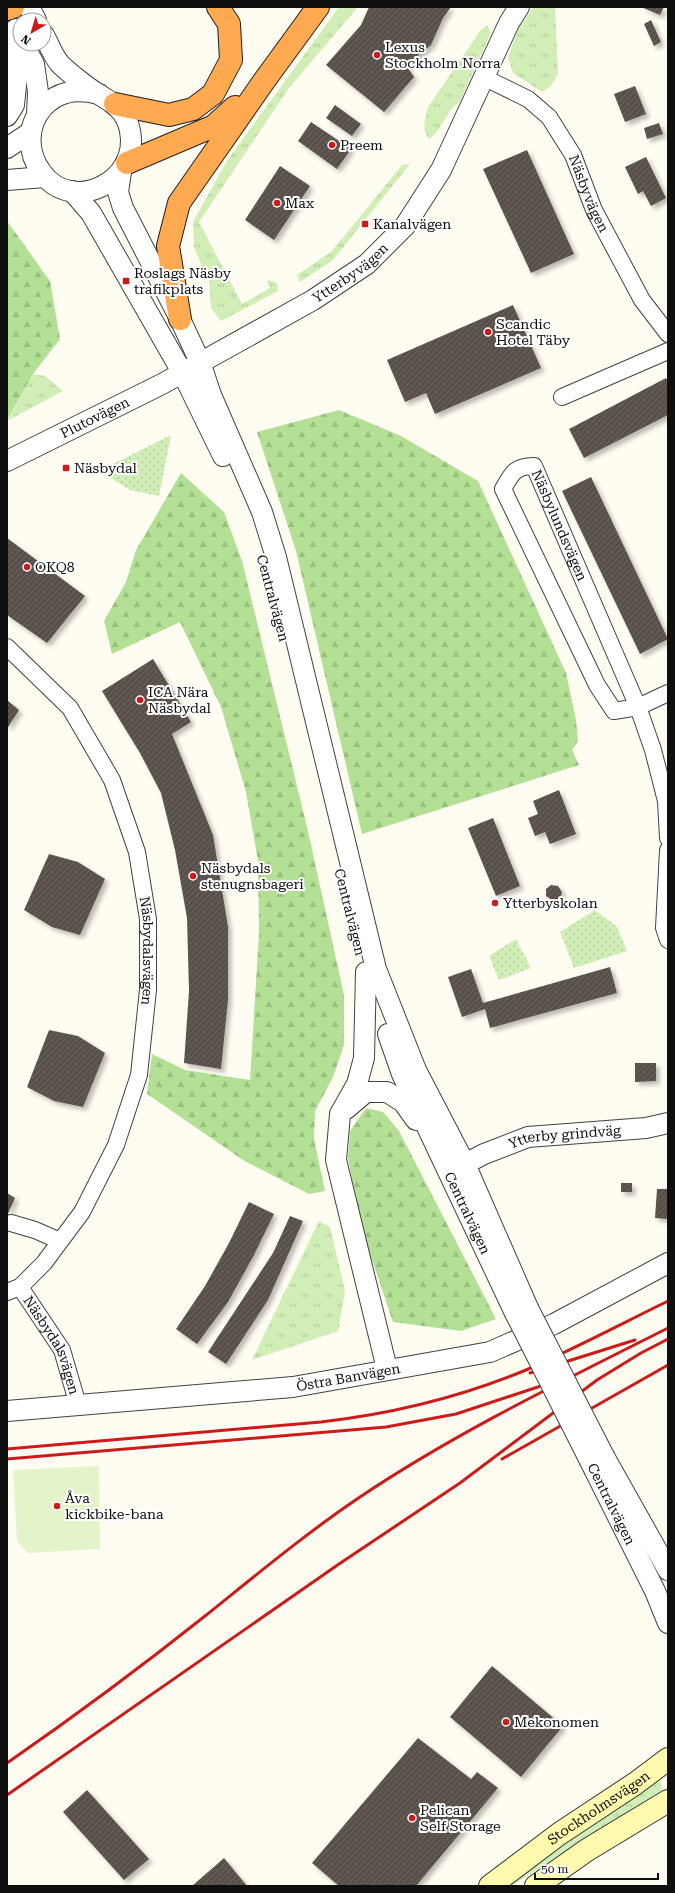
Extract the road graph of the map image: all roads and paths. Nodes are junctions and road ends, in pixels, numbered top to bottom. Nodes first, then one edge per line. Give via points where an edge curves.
1 (13, 7) edge
2 (218, 7) edge
3 (318, 7) edge
4 (519, 7) edge
5 (7, 9) edge
6 (52, 49) edge
7 (18, 52) edge
8 (28, 52) edge
9 (485, 78) junction
10 (264, 81) junction
11 (107, 99) junction
12 (7, 116) edge
13 (34, 123) junction
14 (7, 148) edge
15 (124, 167) junction
16 (45, 177) junction
17 (7, 180) edge
18 (72, 191) junction
19 (180, 319) junction
20 (668, 334) edge
21 (668, 351) edge
22 (200, 362) junction
23 (182, 372) junction
24 (562, 397) dead end
25 (7, 461) edge
26 (7, 647) edge
27 (668, 693) edge
28 (638, 707) junction
29 (668, 838) edge
30 (668, 850) edge
31 (668, 940) edge
32 (366, 972) junction
33 (340, 1114) junction
34 (668, 1123) edge
35 (456, 1165) junction
36 (11, 1223) dead end
37 (60, 1241) junction
38 (668, 1264) edge
39 (14, 1290) edge
40 (387, 1369) junction
41 (78, 1405) junction
42 (7, 1411) edge
43 (597, 1459) junction
44 (668, 1570) edge
45 (668, 1623) edge
46 (668, 1759) edge
47 (668, 1802) edge
48 (490, 1886) edge
49 (536, 1886) edge

1 - 5 highway
2 - 11 highway via 229,24 231,60 213,94 193,109 169,115
3 - 10 highway
4 - 9 street, Ytterbyvägen
6 - 11 street, Centralvägen via 60,63
7 - 12 street via 14,105
8 - 13 street, Centralvägen via 34,64 38,92
9 - 20 street, Näsbyvägen via 528,99 549,117 573,155 594,210 642,300
9 - 22 street, Ytterbyvägen via 441,170 405,226 367,264 313,300
10 - 15 highway via 214,126
10 - 19 highway via 179,203 168,246
11 - 13 street via 81,90 64,93 49,101
11 - 15 street, Centralvägen via 125,116 130,132 131,147
13 - 14 street
13 - 16 street, Centralvägen via 30,148 35,164
15 - 18 street, Centralvägen via 111,182 99,188 86,192
15 - 19 street, Centralvägen via 118,192 123,208
16 - 17 street
16 - 18 street, Centralvägen via 57,186
18 - 23 street, Centralvägen via 91,213
19 - 22 street, Centralvägen
21 - 24 street
22 - 23 street, Ytterbyvägen
22 - 35 street, Centralvägen via 211,395 262,512 276,557 376,969
23 - 25 street, Plutovägen
23 - 32 street, Centralvägen via 251,519 300,698 327,824
26 - 37 street, Näsbydalsvägen via 70,708 112,780 137,852 148,919 148,990 139,1075 116,1145 82,1212
27 - 28 street
28 - 28 street, Näsbylundsvägen via 534,466 524,466 512,472 503,489 597,685 614,711
28 - 29 street, Näsbylundsvägen via 666,800
30 - 31 street via 664,928
32 - 33 street via 364,1058 357,1084
32 - 35 street, Centralvägen via 402,1074
33 - 35 street via 366,1092 386,1092 403,1102
33 - 40 street via 336,1160
34 - 35 street, Ytterby grindväg via 646,1128 528,1137
35 - 43 street, Centralvägen, bridge via 521,1310
36 - 37 street via 36,1230
37 - 39 street, Näsbydalsvägen via 44,1262
38 - 40 street, Östra Banvägen via 554,1324 490,1352
39 - 41 street, Näsbydalsvägen via 62,1350
40 - 41 street, Östra Banvägen via 293,1387
41 - 42 street, Östra Banvägen
43 - 44 street, Centralvägen
43 - 45 street, Centralvägen
46 - 48 main road, Stockholmsvägen via 559,1834
47 - 49 main road, Stockholmsvägen via 587,1850

